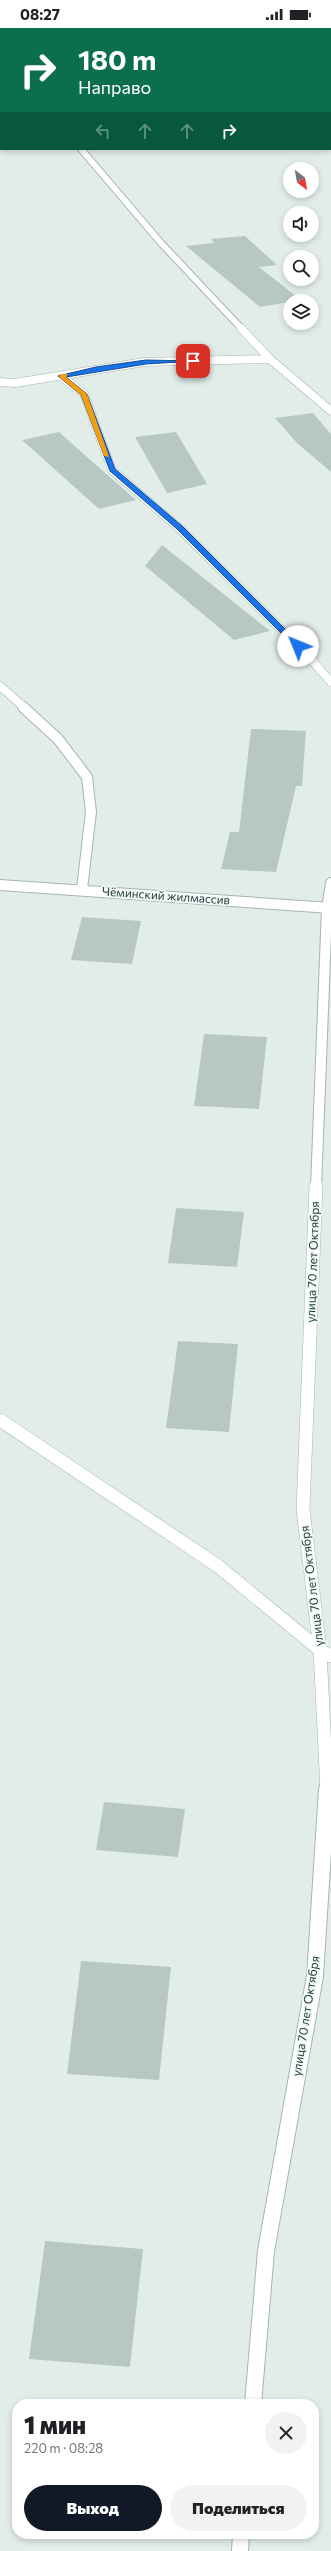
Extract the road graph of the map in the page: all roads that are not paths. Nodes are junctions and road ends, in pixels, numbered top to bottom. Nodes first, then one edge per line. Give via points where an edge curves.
1 (82, 150) edge
2 (270, 359) junction
3 (61, 376) junction
4 (0, 382) edge
5 (331, 411) edge
6 (331, 682) edge
7 (0, 686) edge
8 (331, 883) edge
9 (0, 885) edge
10 (82, 889) junction
11 (329, 908) edge
12 (0, 1420) edge
13 (326, 1653) edge
14 (253, 2399) edge
15 (241, 2539) edge
16 (240, 2551) edge

1 - 2 street via 166,248
2 - 3 street via 146,362 96,368
2 - 5 street
3 - 4 street via 48,380
3 - 6 street via 84,394 112,470 179,528
7 - 10 street via 58,739 87,777 91,812
8 - 11 street, улица 70 лет Октября
9 - 10 street, Чёминский жилмассив
10 - 11 street, Чёминский жилмассив
11 - 13 street, улица 70 лет Октября via 303,1508
12 - 13 street via 218,1566
13 - 14 street, улица 70 лет Октября via 327,1793 315,1976 266,2251
15 - 16 street

